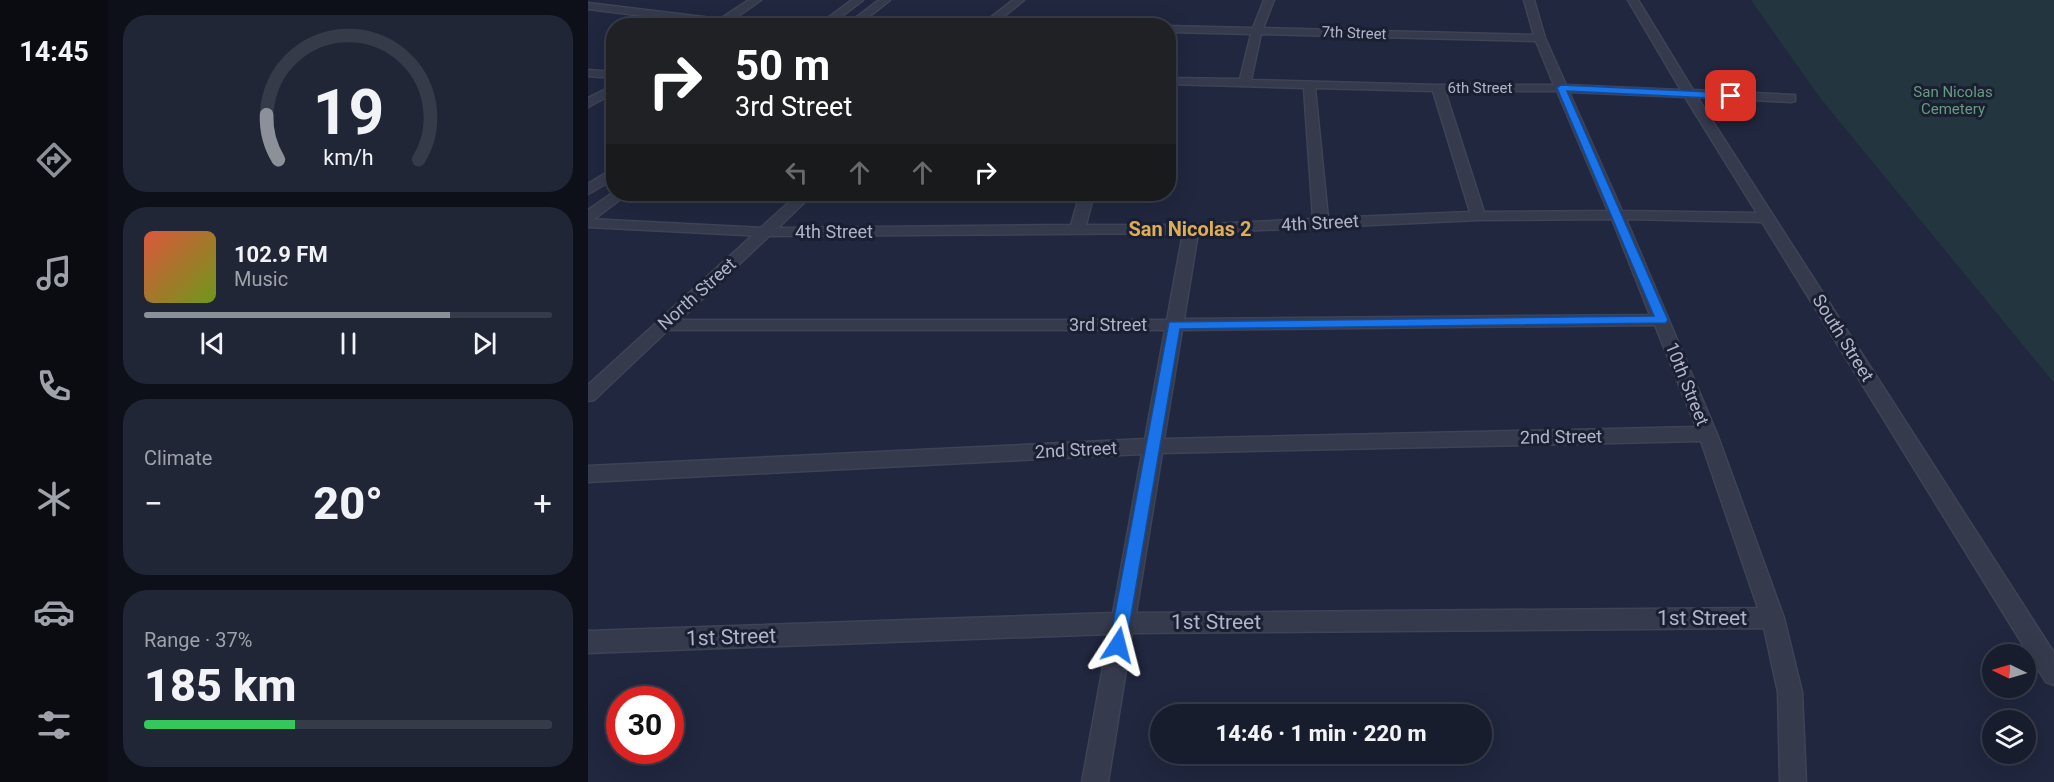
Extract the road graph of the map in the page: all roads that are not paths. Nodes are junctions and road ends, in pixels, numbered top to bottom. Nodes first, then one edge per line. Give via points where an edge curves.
1 (756, 0) edge
2 (858, 0) edge
3 (885, 0) edge
4 (1019, 0) edge
5 (1269, 0) edge
6 (1529, 0) edge
7 (1633, 0) edge
8 (588, 6) edge
9 (675, 18) edge
10 (728, 18) edge
11 (833, 18) edge
12 (861, 18) edge
13 (995, 18) edge
14 (1176, 29) edge
15 (1257, 31) junction
16 (1540, 38) junction
17 (588, 73) edge
18 (606, 74) edge
19 (1176, 81) edge
20 (1245, 82) junction
21 (1309, 84) junction
22 (1438, 88) junction
23 (1561, 88) junction
24 (606, 93) edge
25 (1690, 95) junction
26 (1791, 98) dead end
27 (588, 103) edge
28 (606, 178) edge
29 (588, 190) edge
30 (610, 201) edge
31 (798, 201) edge
32 (1085, 201) edge
33 (1617, 215) junction
34 (1478, 216) junction
35 (588, 217) edge
36 (1768, 218) junction
37 (588, 223) edge
38 (1321, 223) junction
39 (1191, 229) junction
40 (1077, 230) junction
41 (764, 232) junction
42 (1662, 320) junction
43 (662, 325) junction
44 (1174, 325) junction
45 (588, 395) edge
46 (1708, 434) junction
47 (1153, 446) junction
48 (588, 474) edge
49 (1773, 618) junction
50 (1121, 623) junction
51 (588, 642) edge
52 (2054, 674) edge
53 (1095, 782) edge
54 (1793, 782) edge

1 - 10 street
2 - 11 street
3 - 12 street
4 - 13 street
5 - 15 street
6 - 16 street, 10th Street
7 - 25 street, South Street
8 - 9 street
14 - 15 street, 7th Street
15 - 16 street, 7th Street
15 - 20 street
16 - 23 street, 10th Street
17 - 18 street
19 - 20 street, 6th Street
20 - 21 street, 6th Street
21 - 22 street, 6th Street
21 - 38 street
22 - 23 street, 6th Street
22 - 34 street
23 - 25 street, 6th Street
23 - 33 street, 10th Street
24 - 27 street
25 - 26 street, 6th Street
25 - 36 street, South Street
28 - 29 street
30 - 35 street
31 - 41 street, North Street
32 - 40 street
33 - 34 street, 4th Street
33 - 36 street, 4th Street
33 - 42 street, 10th Street
34 - 38 street, 4th Street
36 - 52 street, South Street
37 - 41 street, 4th Street
38 - 39 street, 4th Street
39 - 40 street, 4th Street
39 - 44 street
40 - 41 street, 4th Street
41 - 43 street, North Street
42 - 44 street, 3rd Street
42 - 46 street, 10th Street
43 - 44 street, 3rd Street
43 - 45 street, North Street
44 - 47 street
46 - 47 street, 2nd Street
46 - 49 street, 10th Street
47 - 48 street, 2nd Street
47 - 50 street
49 - 50 street, 1st Street
49 - 54 street, 10th Street via 1790,692
50 - 51 street, 1st Street
50 - 53 street

